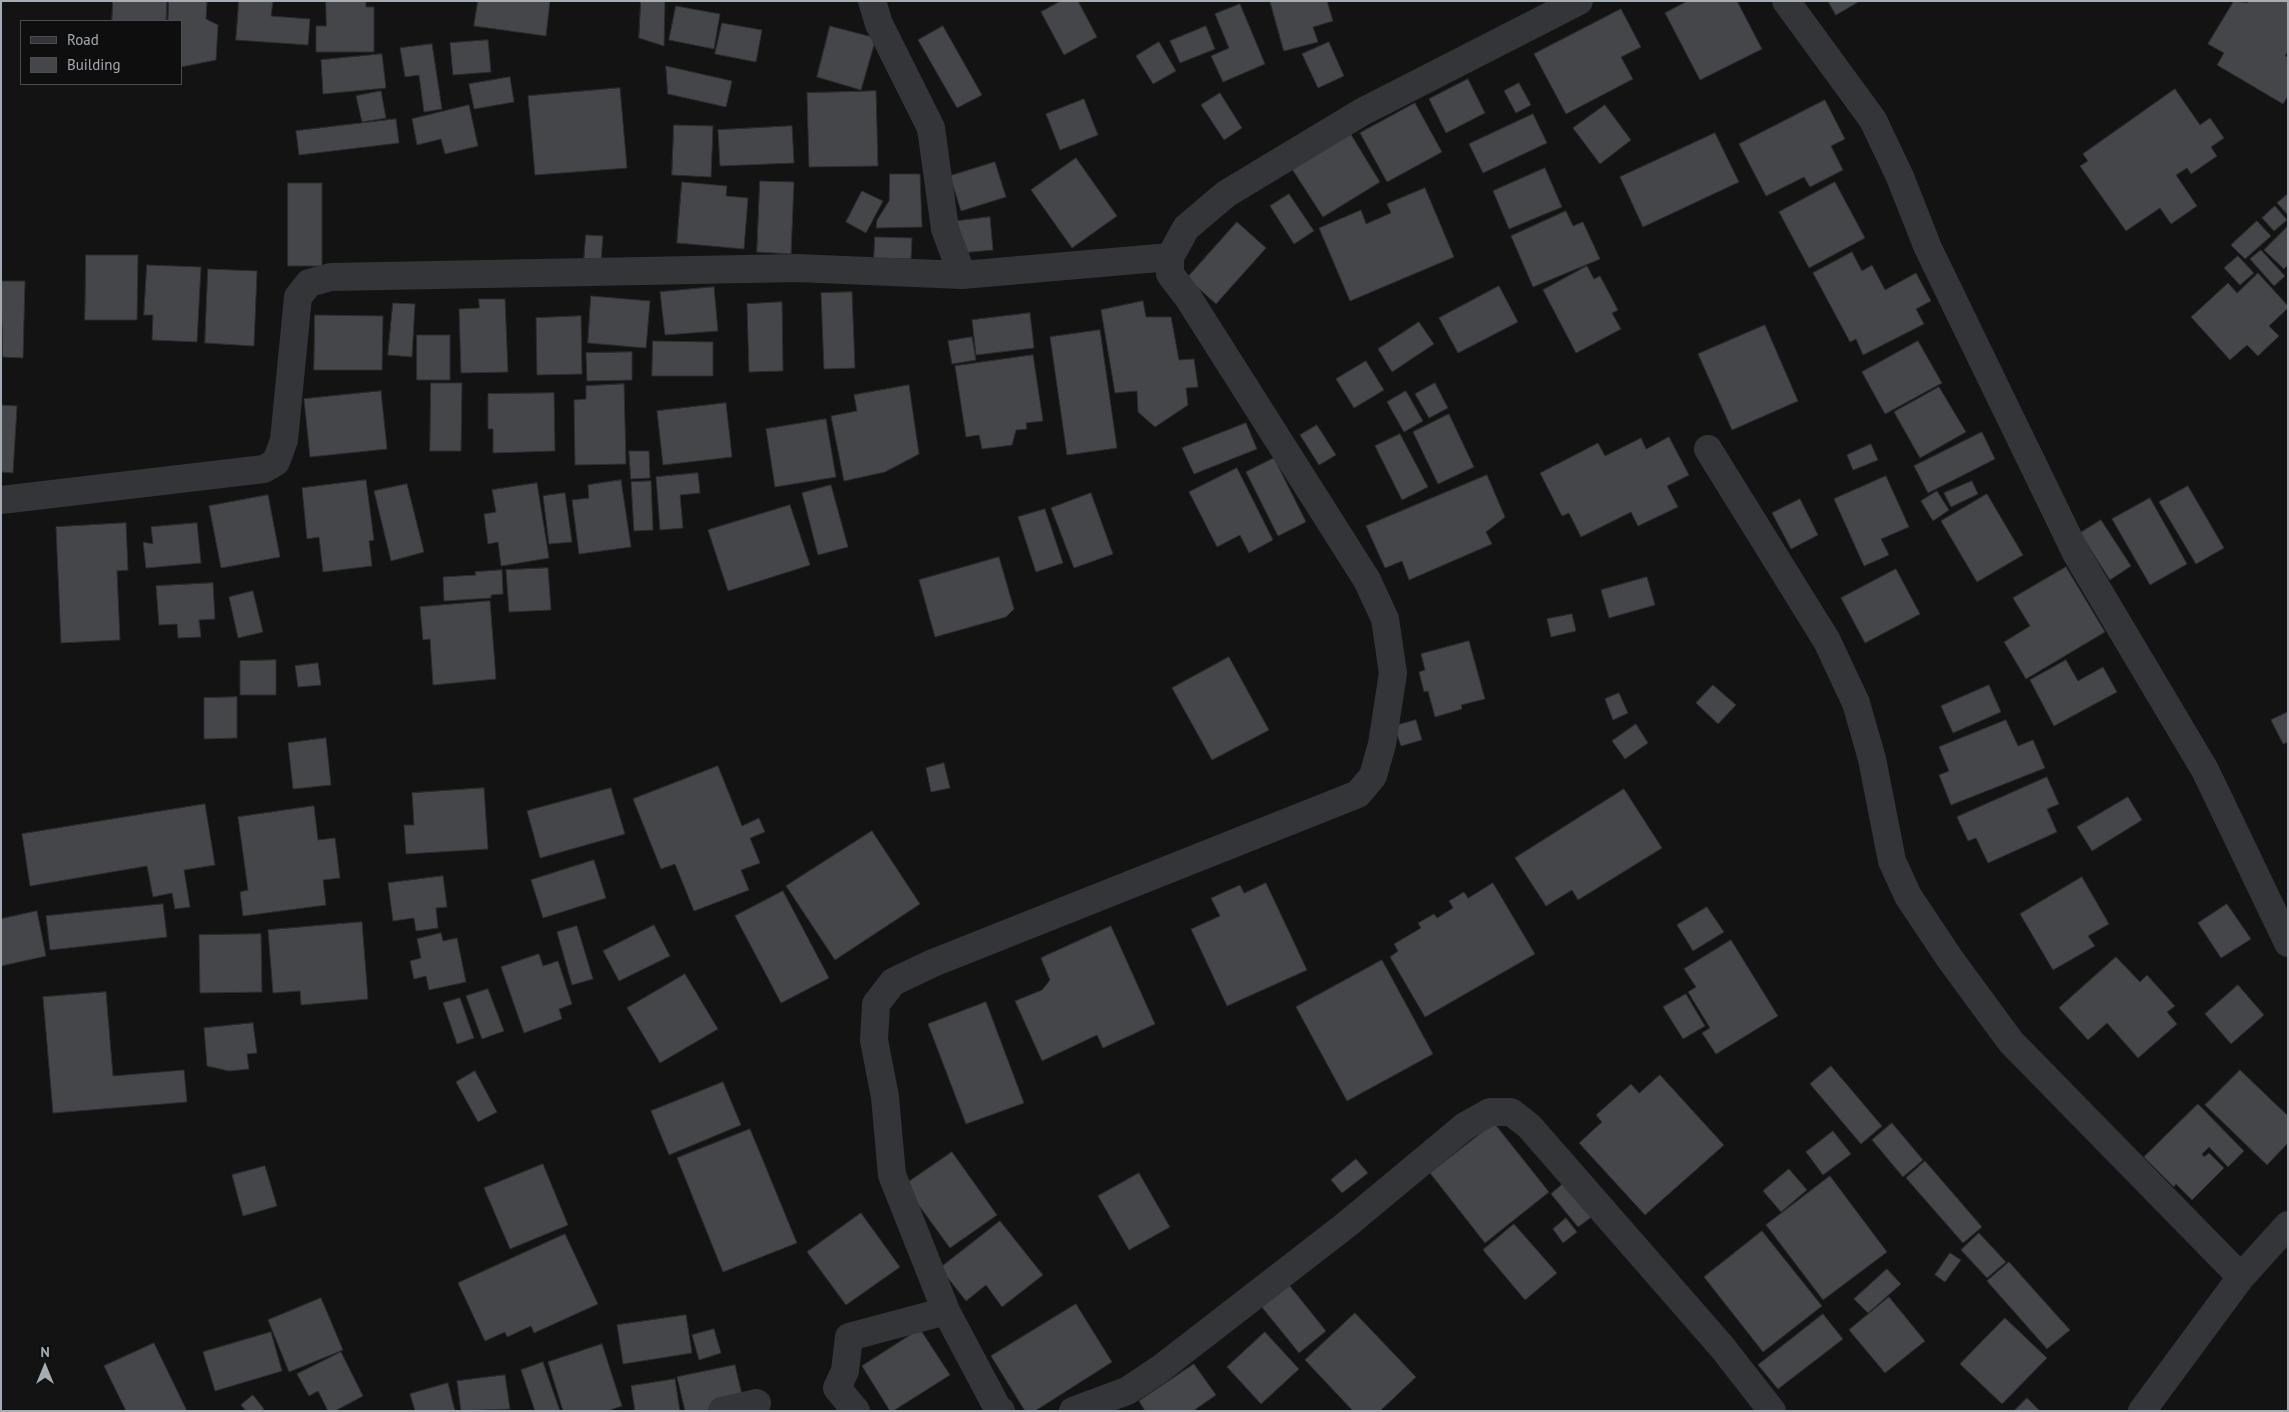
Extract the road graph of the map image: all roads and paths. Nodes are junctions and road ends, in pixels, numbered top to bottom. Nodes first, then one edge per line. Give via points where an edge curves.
1 (872, 1) edge
2 (1579, 1) edge
3 (1786, 1) edge
4 (1170, 257) junction
5 (962, 275) junction
6 (1708, 448) dead end
7 (1, 500) edge
8 (2288, 944) edge
9 (2288, 1225) edge
10 (2241, 1277) junction
11 (946, 1311) junction
12 (757, 1403) dead end
13 (722, 1411) edge
14 (856, 1411) edge
15 (1001, 1411) edge
16 (1073, 1411) edge
17 (1772, 1411) edge
18 (2142, 1411) edge

1 - 5 street via 879,24 930,128 945,229
2 - 4 street via 1362,112 1226,194 1186,228
3 - 8 street via 1873,120 1928,248 2076,553 2204,770
4 - 5 street
4 - 11 street via 1170,274 1367,580 1385,619 1393,673 1382,744 1373,776 1358,794 933,963 893,982 876,1004 874,1040 885,1097 892,1176
5 - 7 street via 797,268 330,277 309,282 298,297 284,440 276,462 264,469
6 - 10 street via 1827,641 1856,704 1872,760 1892,861 1908,896 2011,1042
9 - 10 street
10 - 18 street
11 - 14 street via 849,1337 838,1388
11 - 15 street
12 - 13 street
16 - 17 street via 1127,1391 1160,1370 1465,1126 1490,1112 1511,1112 1529,1126 1722,1347

